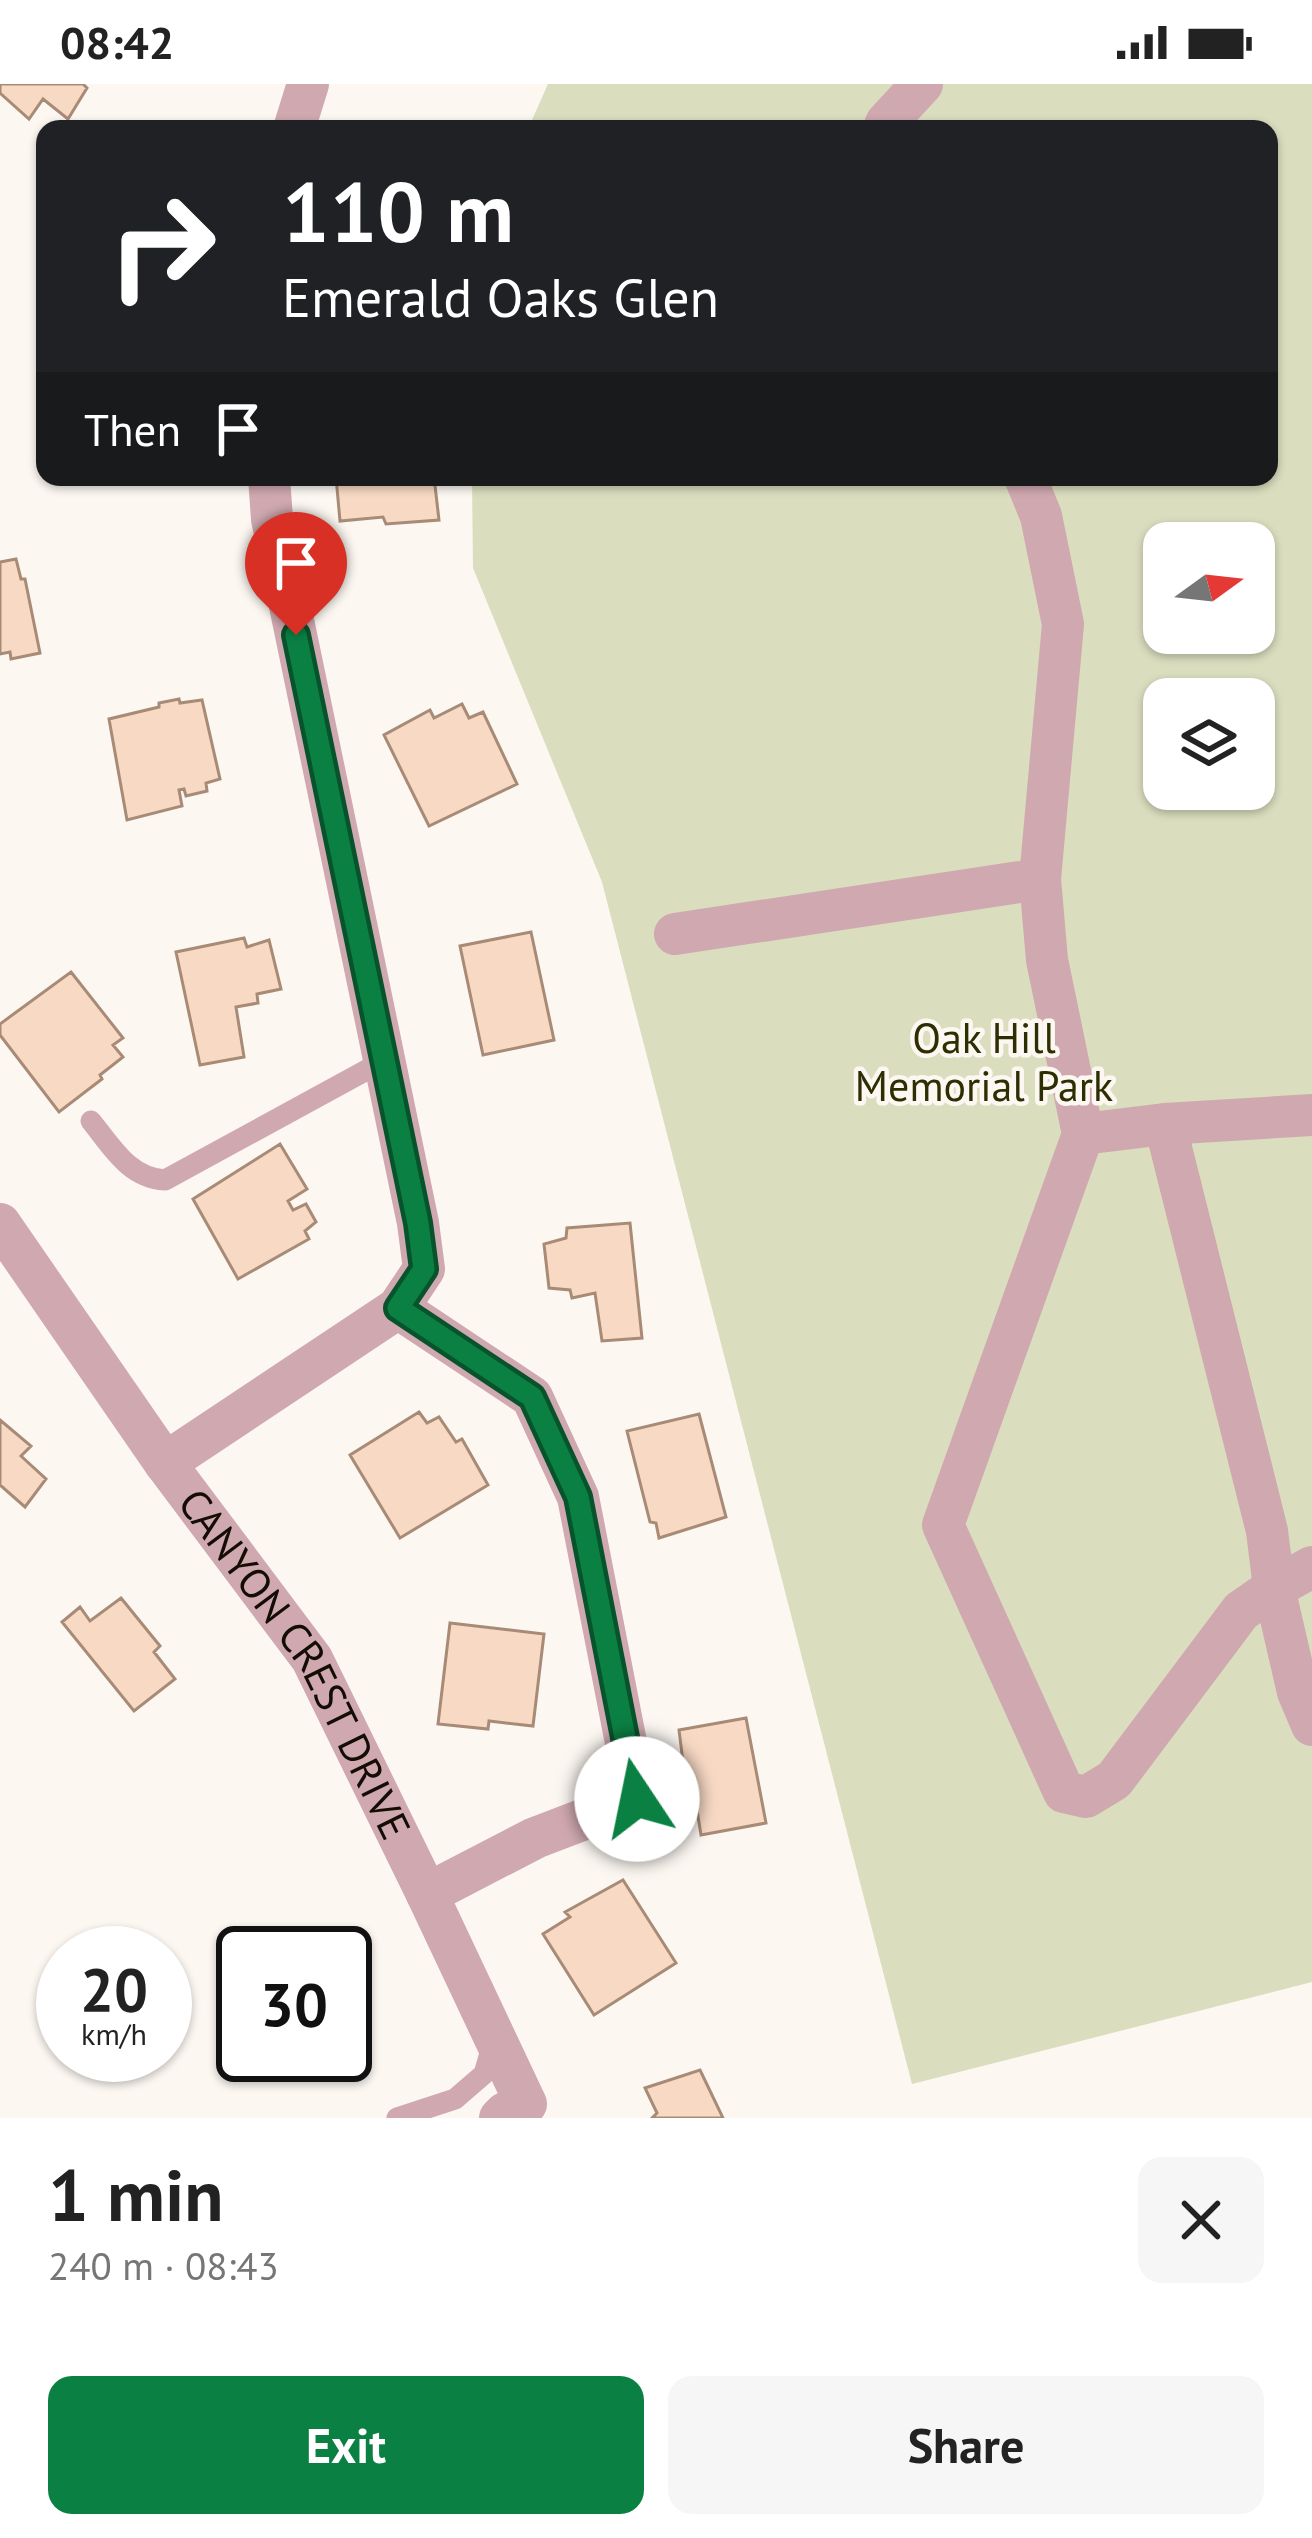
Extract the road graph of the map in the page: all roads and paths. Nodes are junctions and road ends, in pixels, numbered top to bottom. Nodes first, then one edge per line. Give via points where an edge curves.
1 (308, 84) edge
2 (922, 84) edge
3 (297, 120) edge
4 (889, 120) edge
5 (270, 486) edge
6 (1029, 486) edge
7 (1040, 879) junction
8 (674, 934) dead end
9 (385, 1060) junction
10 (1312, 1115) edge
11 (92, 1120) dead end
12 (1165, 1124) junction
13 (1083, 1134) junction
14 (0, 1224) edge
15 (398, 1308) junction
16 (165, 1463) junction
17 (1312, 1567) edge
18 (1274, 1588) junction
19 (1312, 1725) edge
20 (428, 1894) junction
21 (495, 2037) junction
22 (519, 2113) edge
23 (397, 2118) edge

1 - 3 street
2 - 4 street
5 - 9 street
6 - 7 street via 1063,624
7 - 8 street
7 - 13 street via 1047,960
9 - 11 lane via 166,1180 126,1165
9 - 15 street via 424,1269
10 - 12 street
12 - 13 street
12 - 18 street via 1267,1531
13 - 18 street via 943,1526 1064,1792 1086,1797 1114,1780 1241,1611
14 - 16 street, CANYON CREST DRIVE
15 - 16 street
15 - 20 street via 532,1397 578,1497 637,1799 536,1838
16 - 20 street, CANYON CREST DRIVE via 312,1659
17 - 18 street
18 - 19 street
20 - 21 street, CANYON CREST DRIVE
21 - 22 street, CANYON CREST DRIVE
21 - 23 lane via 484,2074 455,2099

